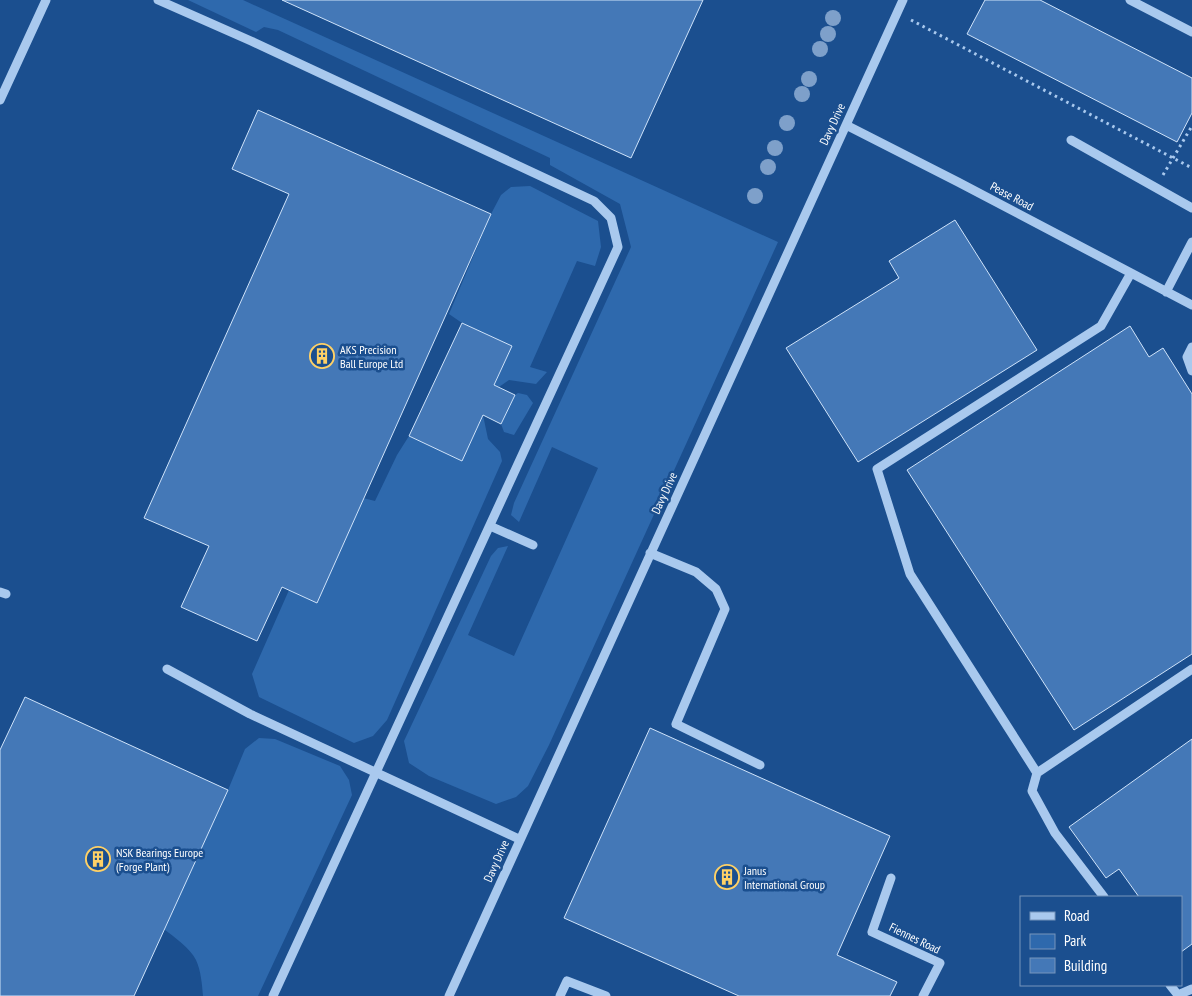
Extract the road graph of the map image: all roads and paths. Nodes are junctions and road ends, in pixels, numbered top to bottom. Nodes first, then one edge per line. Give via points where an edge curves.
1 (46, 0) edge
2 (158, 0) edge
3 (903, 0) edge
4 (1130, 0) edge
5 (897, 13) junction
6 (1192, 32) edge
7 (0, 100) edge
8 (846, 125) junction
9 (1192, 126) edge
10 (1071, 140) dead end
11 (1174, 157) junction
12 (1192, 168) edge
13 (1156, 188) junction
14 (1192, 208) edge
15 (1192, 242) edge
16 (1130, 273) junction
17 (1166, 292) junction
18 (1192, 305) edge
19 (1192, 347) edge
20 (1192, 371) edge
21 (490, 526) junction
22 (533, 545) dead end
23 (650, 553) junction
24 (167, 669) dead end
25 (1192, 669) edge
26 (760, 765) dead end
27 (376, 773) junction
28 (1037, 773) junction
29 (519, 840) junction
30 (891, 878) dead end
31 (1103, 896) edge
32 (1171, 986) edge
33 (1192, 989) edge
34 (273, 996) edge
35 (449, 996) edge
36 (560, 996) edge
37 (606, 996) edge
38 (924, 996) edge

1 - 7 street
2 - 21 street via 594,201 611,218 618,247
3 - 5 street, Davy Drive
4 - 6 street
5 - 8 street, Davy Drive
5 - 11 path
8 - 16 street, Pease Road
8 - 23 street, Davy Drive
9 - 11 path
10 - 13 street
11 - 12 path
11 - 13 path
13 - 14 street
15 - 17 street
16 - 17 street, Pease Road
16 - 28 street via 1101,326 877,469 910,574
17 - 18 street, Pease Road
19 - 20 street via 1187,357
21 - 22 street
21 - 27 street
23 - 26 street via 696,572 716,588 725,609 676,724
23 - 29 street, Davy Drive
24 - 27 street via 250,714
25 - 28 street
27 - 29 street
27 - 34 street
28 - 31 street via 1032,790 1054,833
29 - 35 street, Davy Drive
30 - 38 street, Fiennes Road via 872,932 940,962
32 - 33 street via 1178,995
36 - 37 street via 567,981

